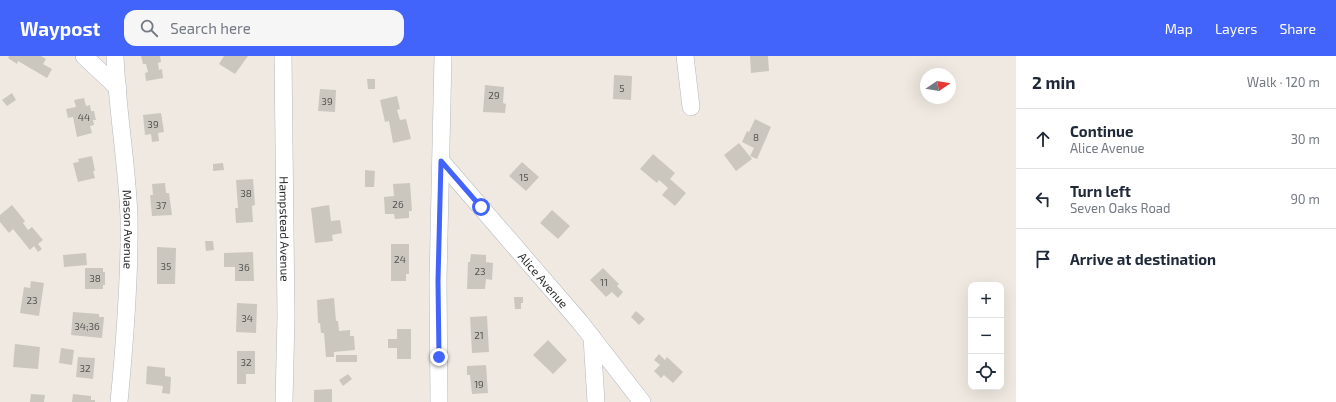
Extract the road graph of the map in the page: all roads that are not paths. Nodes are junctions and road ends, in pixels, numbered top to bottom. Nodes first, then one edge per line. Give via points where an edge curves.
1 (84, 56) edge
2 (116, 56) edge
3 (283, 56) edge
4 (443, 56) edge
5 (685, 56) edge
6 (118, 88) junction
7 (692, 107) dead end
8 (441, 161) junction
9 (592, 337) junction
10 (119, 402) edge
11 (284, 402) edge
12 (439, 402) edge
13 (596, 402) edge
14 (642, 402) edge

1 - 6 street
2 - 6 street, Mason Avenue
3 - 11 street, Hampstead Avenue via 286,301
4 - 8 street
5 - 7 street
6 - 10 street, Mason Avenue via 126,166 129,254
8 - 9 street, Alice Avenue
8 - 12 street via 438,281
9 - 13 street
9 - 14 street, Alice Avenue

